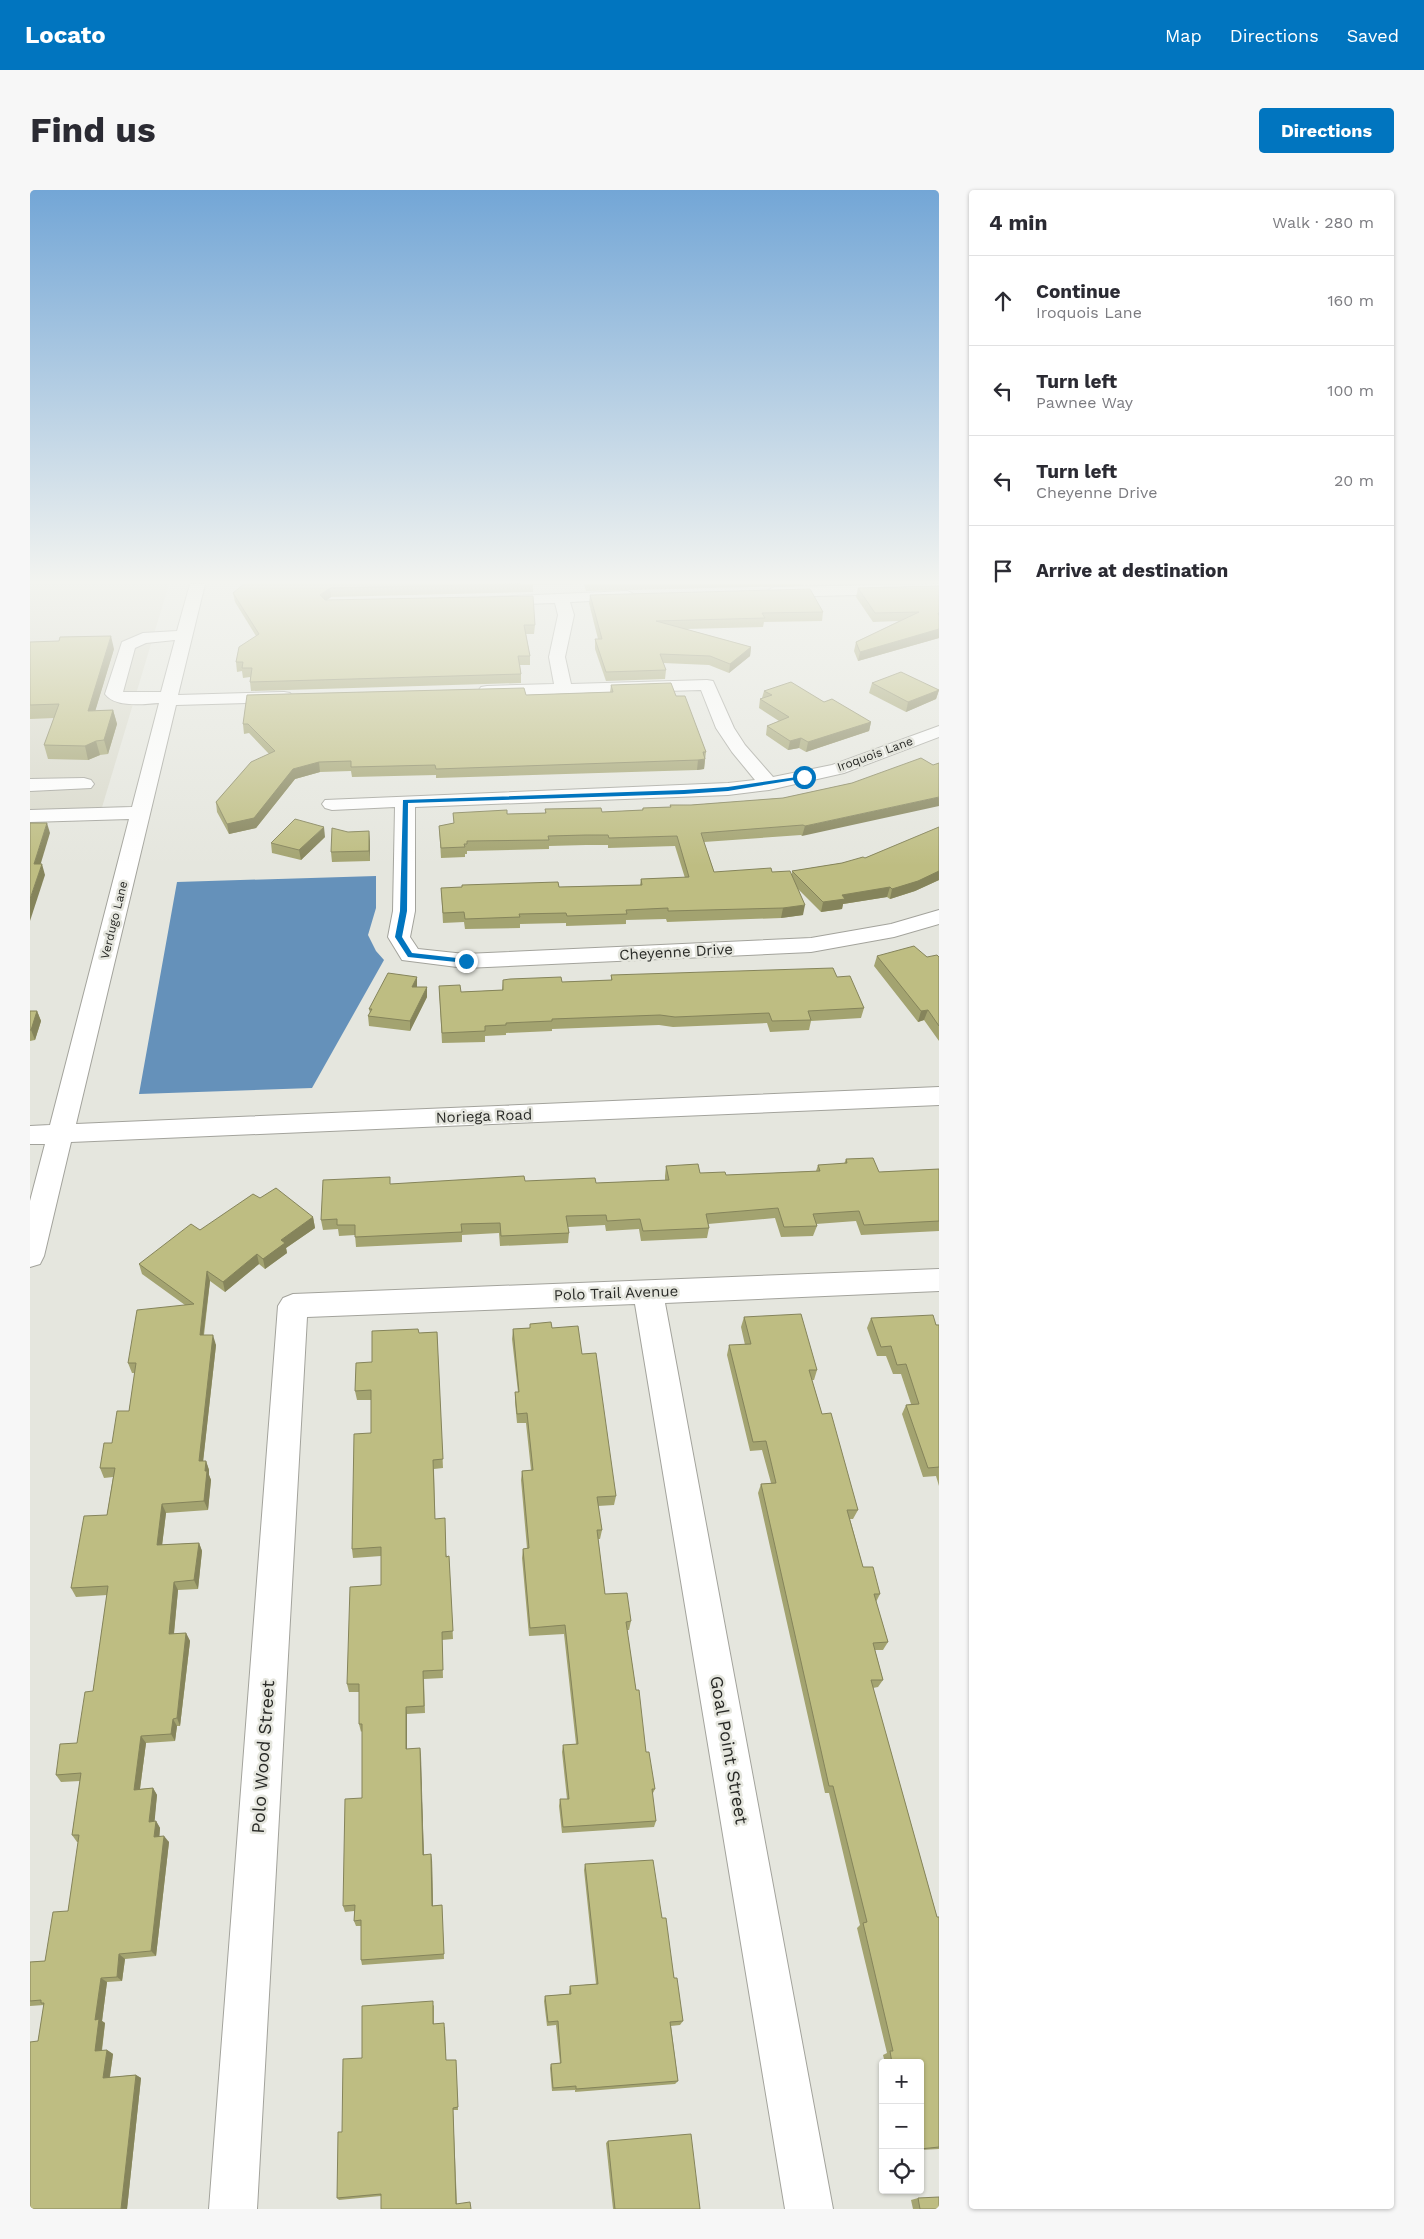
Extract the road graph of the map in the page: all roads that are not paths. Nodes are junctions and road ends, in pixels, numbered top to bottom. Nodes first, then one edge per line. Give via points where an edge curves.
1 (119, 678) edge
2 (174, 678) edge
3 (562, 678) edge
4 (564, 689) junction
5 (475, 691) edge
6 (297, 696) edge
7 (169, 699) junction
8 (939, 731) edge
9 (918, 739) junction
10 (939, 750) edge
11 (84, 784) dead end
12 (770, 784) junction
13 (30, 785) edge
14 (405, 801) junction
15 (332, 804) dead end
16 (140, 813) junction
17 (30, 816) edge
18 (937, 921) edge
19 (939, 1096) edge
20 (60, 1134) junction
21 (30, 1135) edge
22 (30, 1256) edge
23 (939, 1280) edge
24 (648, 1291) junction
25 (293, 1306) joint
26 (233, 2209) edge
27 (809, 2209) edge

1 - 7 street via 114,694 117,697
2 - 7 street, Verdugo Lane
3 - 4 street
4 - 5 street
4 - 12 street via 707,685 725,728
6 - 7 street
7 - 16 street, Verdugo Lane
8 - 9 street, Iroquois Lane
9 - 10 street
9 - 12 street, Iroquois Lane via 836,769
11 - 13 street
12 - 14 street, Iroquois Lane via 684,792
14 - 15 street, Iroquois Lane
14 - 18 street, Cheyenne Drive via 404,911 399,937 410,955 466,961 775,947 854,939
16 - 17 street
16 - 20 street, Verdugo Lane
19 - 20 street, Noriega Road
20 - 21 street, Noriega Road
20 - 22 street, Verdugo Lane
23 - 24 street, Polo Trail Avenue
24 - 25 street, Polo Trail Avenue
24 - 27 street, Goal Point Street
25 - 26 street, Polo Wood Street

